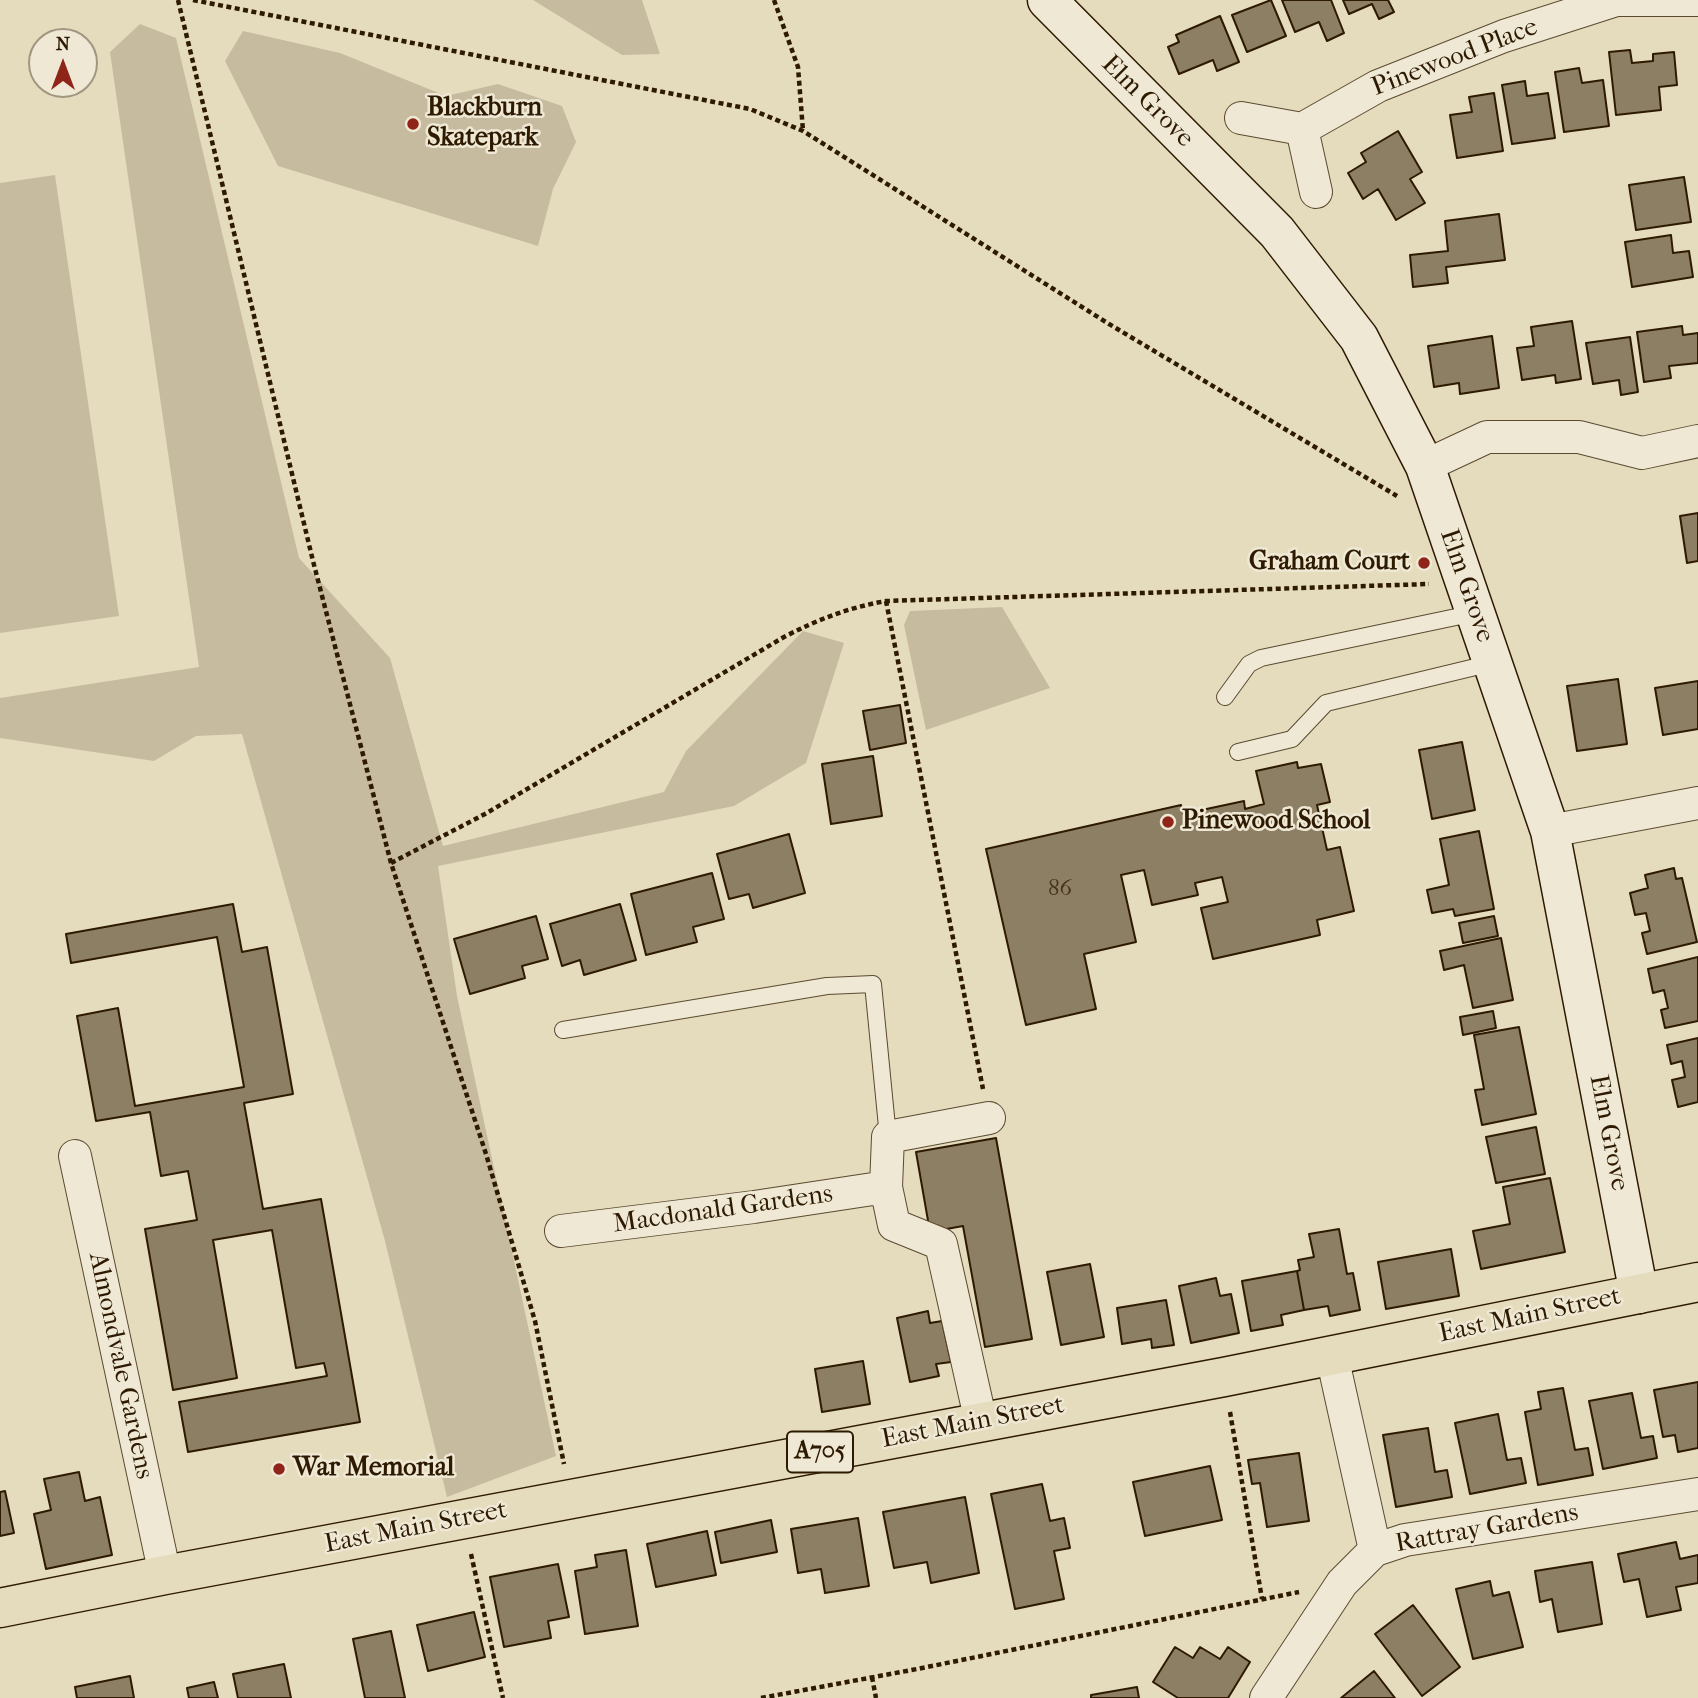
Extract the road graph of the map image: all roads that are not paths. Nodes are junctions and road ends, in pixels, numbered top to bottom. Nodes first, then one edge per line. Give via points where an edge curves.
1 (1047, 0) edge
2 (1698, 0) edge
3 (1241, 118) dead end
4 (1302, 130) junction
5 (1316, 192) dead end
6 (1698, 441) edge
7 (1424, 466) junction
8 (1470, 598) junction
9 (1492, 663) junction
10 (1225, 697) dead end
11 (1238, 752) dead end
12 (1698, 803) edge
13 (1550, 831) junction
14 (563, 1030) dead end
15 (989, 1118) road end
16 (888, 1137) junction
17 (75, 1156) dead end
18 (886, 1188) junction
19 (561, 1231) dead end
20 (1698, 1282) edge
21 (1639, 1294) junction
22 (1332, 1356) junction
23 (981, 1422) junction
24 (1698, 1494) edge
25 (1375, 1550) junction
26 (165, 1575) junction
27 (0, 1608) edge
28 (1266, 1698) edge

1 - 7 street, Elm Grove via 1277,232 1359,338
2 - 4 street, Pinewood Place via 1616,0 1504,36 1378,86
3 - 4 street
4 - 5 street
6 - 7 street via 1642,453 1579,437 1487,437
7 - 8 street, Elm Grove
8 - 9 street, Elm Grove
8 - 10 lane via 1261,658 1249,664
9 - 11 lane via 1326,703 1292,739
9 - 13 street, Elm Grove
12 - 13 street
13 - 21 street, Elm Grove
14 - 16 lane via 827,986 873,985
15 - 16 street
16 - 18 street
17 - 26 street, Almondvale Gardens
18 - 19 street, Macdonald Gardens
18 - 23 street via 894,1225 941,1244
20 - 21 main road, East Main Street / A705
21 - 22 main road, East Main Street / A705
22 - 23 main road, East Main Street / A705
22 - 25 street
23 - 26 main road, East Main Street / A705
24 - 25 street, Rattray Gardens via 1405,1541
25 - 28 street, Rattray Gardens via 1342,1583
26 - 27 main road, East Main Street / A705

